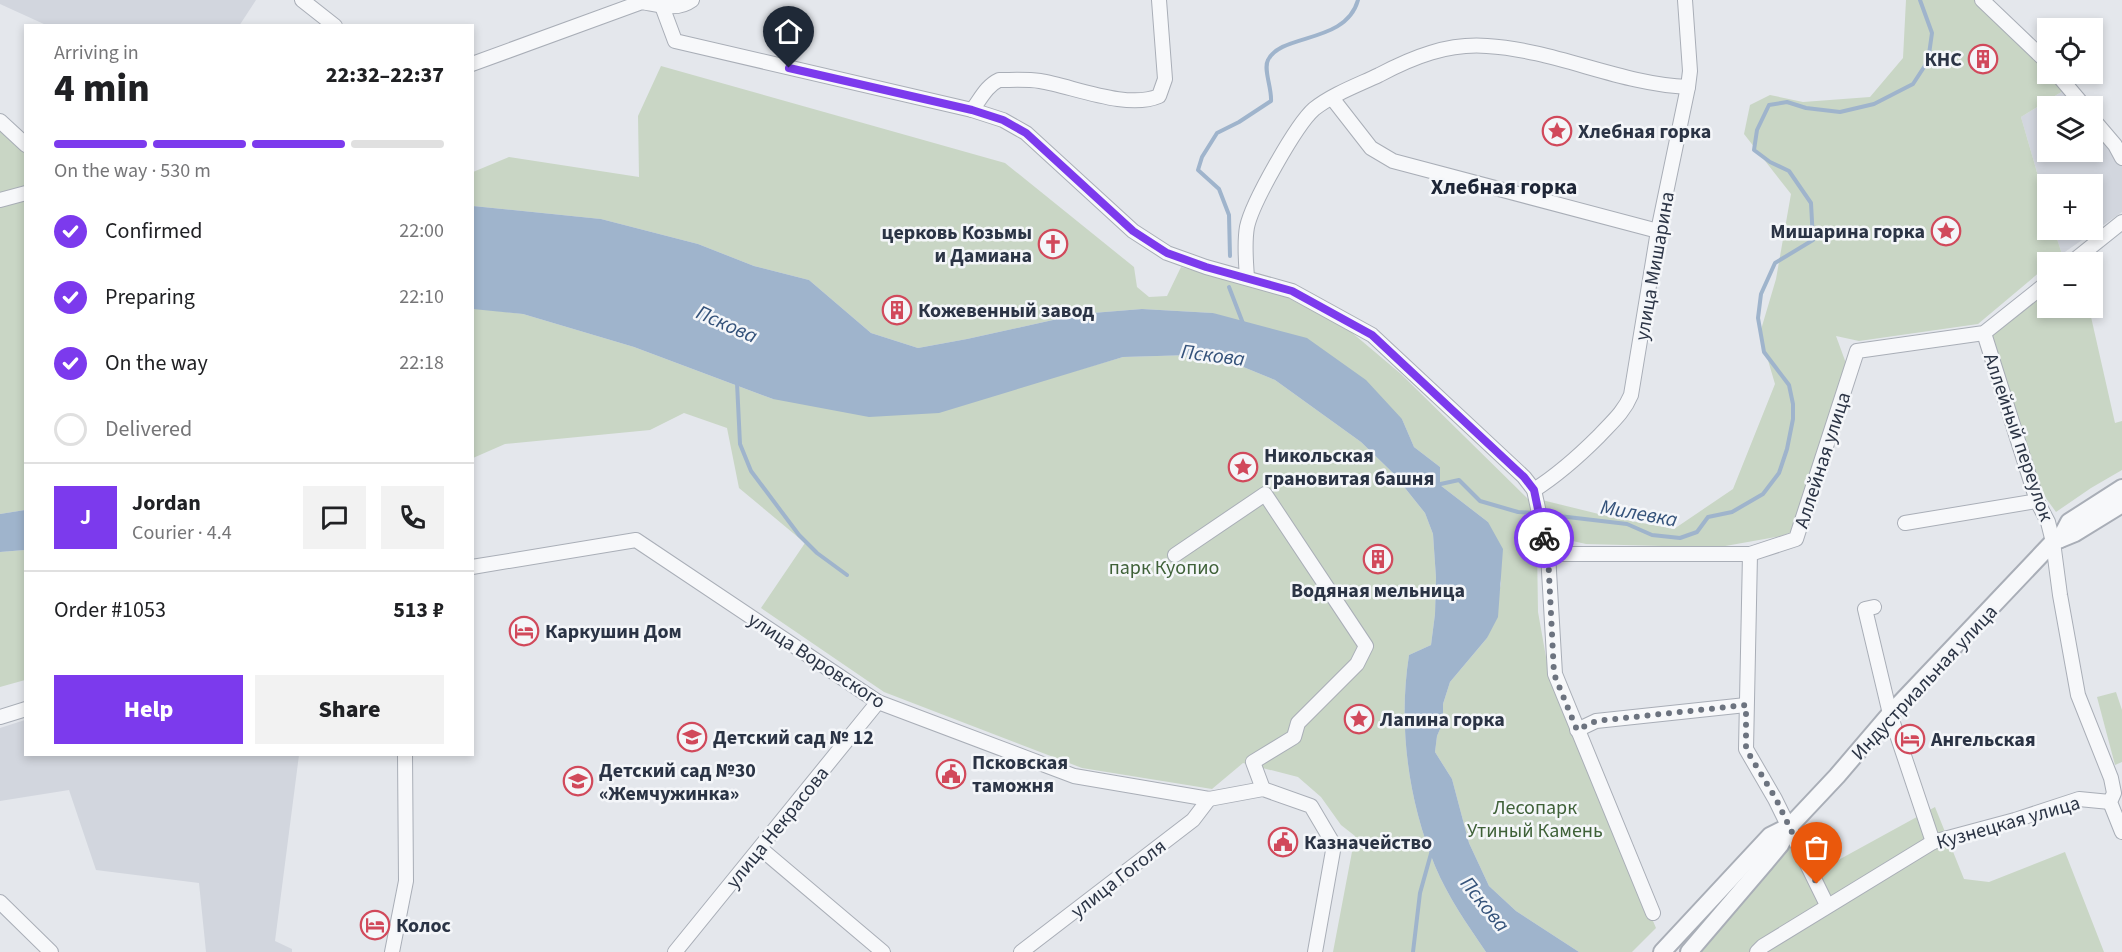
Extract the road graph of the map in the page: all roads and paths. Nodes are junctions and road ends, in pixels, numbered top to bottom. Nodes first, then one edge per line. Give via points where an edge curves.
1 (302, 0) edge
2 (1159, 0) edge
3 (1685, 0) edge
4 (1982, 0) edge
5 (685, 2) edge
6 (656, 3) edge
7 (332, 24) edge
8 (2037, 52) edge
9 (474, 63) edge
10 (2065, 84) edge
11 (1688, 87) junction
12 (2076, 96) edge
13 (1332, 98) junction
14 (972, 110) junction
15 (0, 121) edge
16 (2103, 131) edge
17 (24, 143) edge
18 (2122, 158) edge
19 (24, 194) edge
20 (0, 200) edge
21 (2122, 222) edge
22 (1659, 231) junction
23 (2084, 252) edge
24 (1243, 277) junction
25 (2037, 291) edge
26 (1984, 333) junction
27 (2122, 488) edge
28 (1536, 495) junction
29 (2037, 501) junction
30 (2122, 504) edge
31 (1905, 522) dead end
32 (2056, 540) junction
33 (1548, 554) junction
34 (1750, 554) junction
35 (1175, 555) dead end
36 (474, 567) edge
37 (1874, 607) dead end
38 (878, 702) junction
39 (1746, 705) junction
40 (24, 710) edge
41 (1890, 714) junction
42 (0, 717) edge
43 (1577, 730) junction
44 (405, 756) edge
45 (1263, 789) junction
46 (1209, 799) junction
47 (2110, 802) junction
48 (1790, 826) junction
49 (2122, 832) edge
50 (1933, 842) junction
51 (760, 848) junction
52 (0, 902) edge
53 (1827, 905) junction
54 (1653, 913) dead end
55 (1689, 951) edge
56 (51, 952) edge
57 (392, 952) edge
58 (675, 952) edge
59 (883, 952) edge
60 (1022, 952) edge
61 (1315, 952) edge
62 (1662, 952) edge
63 (1756, 952) edge

1 - 7 street
2 - 14 street via 1165,79 1159,96 1143,101 1089,94 1041,81 999,80 993,82
3 - 11 street, улица Мишарина
4 - 8 street
5 - 6 street
6 - 9 street via 642,2
6 - 14 street via 675,41
10 - 12 street
11 - 13 street via 1631,80 1517,49 1486,46 1428,53
11 - 22 street, улица Мишарина
13 - 22 street via 1371,148 1393,161
13 - 24 street via 1302,122 1273,170 1248,225
14 - 24 street via 1026,133 1133,231 1167,253
15 - 17 street
16 - 18 street
19 - 20 street
21 - 23 street
22 - 28 street, улица Мишарина via 1631,395 1624,410 1583,454
24 - 28 street via 1292,291 1372,335 1524,477
25 - 26 street
26 - 29 street, Аллейный переулок
26 - 34 street, Аллейная улица via 1857,351 1796,539
27 - 32 street, Индустриальная улица via 2069,522
28 - 33 street
29 - 31 street
29 - 32 street, Аллейный переулок
30 - 32 street, Индустриальная улица
32 - 41 street, Индустриальная улица
32 - 47 street, Аллейный переулок via 2060,595 2078,695 2111,778 2114,793
33 - 34 street
33 - 43 street via 1554,674
34 - 39 street
35 - 45 street via 1265,494 1366,645 1358,664 1298,723 1294,737 1253,762
36 - 38 street, улица Воровского via 636,540
37 - 41 street via 1865,609
38 - 46 street, улица Воровского via 1074,776
38 - 51 street, улица Некрасова
39 - 43 street via 1596,721
39 - 48 street via 1746,749
40 - 42 street
41 - 48 street, Индустриальная улица
41 - 50 street
43 - 54 street
44 - 57 street via 406,881
45 - 46 street, улица Воровского
45 - 61 street, улица Воровского via 1311,806 1334,845
46 - 60 street, улица Гоголя via 1193,820
47 - 49 street
47 - 50 street, Кузнецкая улица via 2079,799
48 - 53 street
48 - 55 street, Индустриальная улица via 1780,845
48 - 62 street, Индустриальная улица via 1770,836
50 - 53 street, Кузнецкая улица
51 - 58 street, улица Некрасова
51 - 59 street
52 - 56 street
53 - 63 street, Кузнецкая улица

